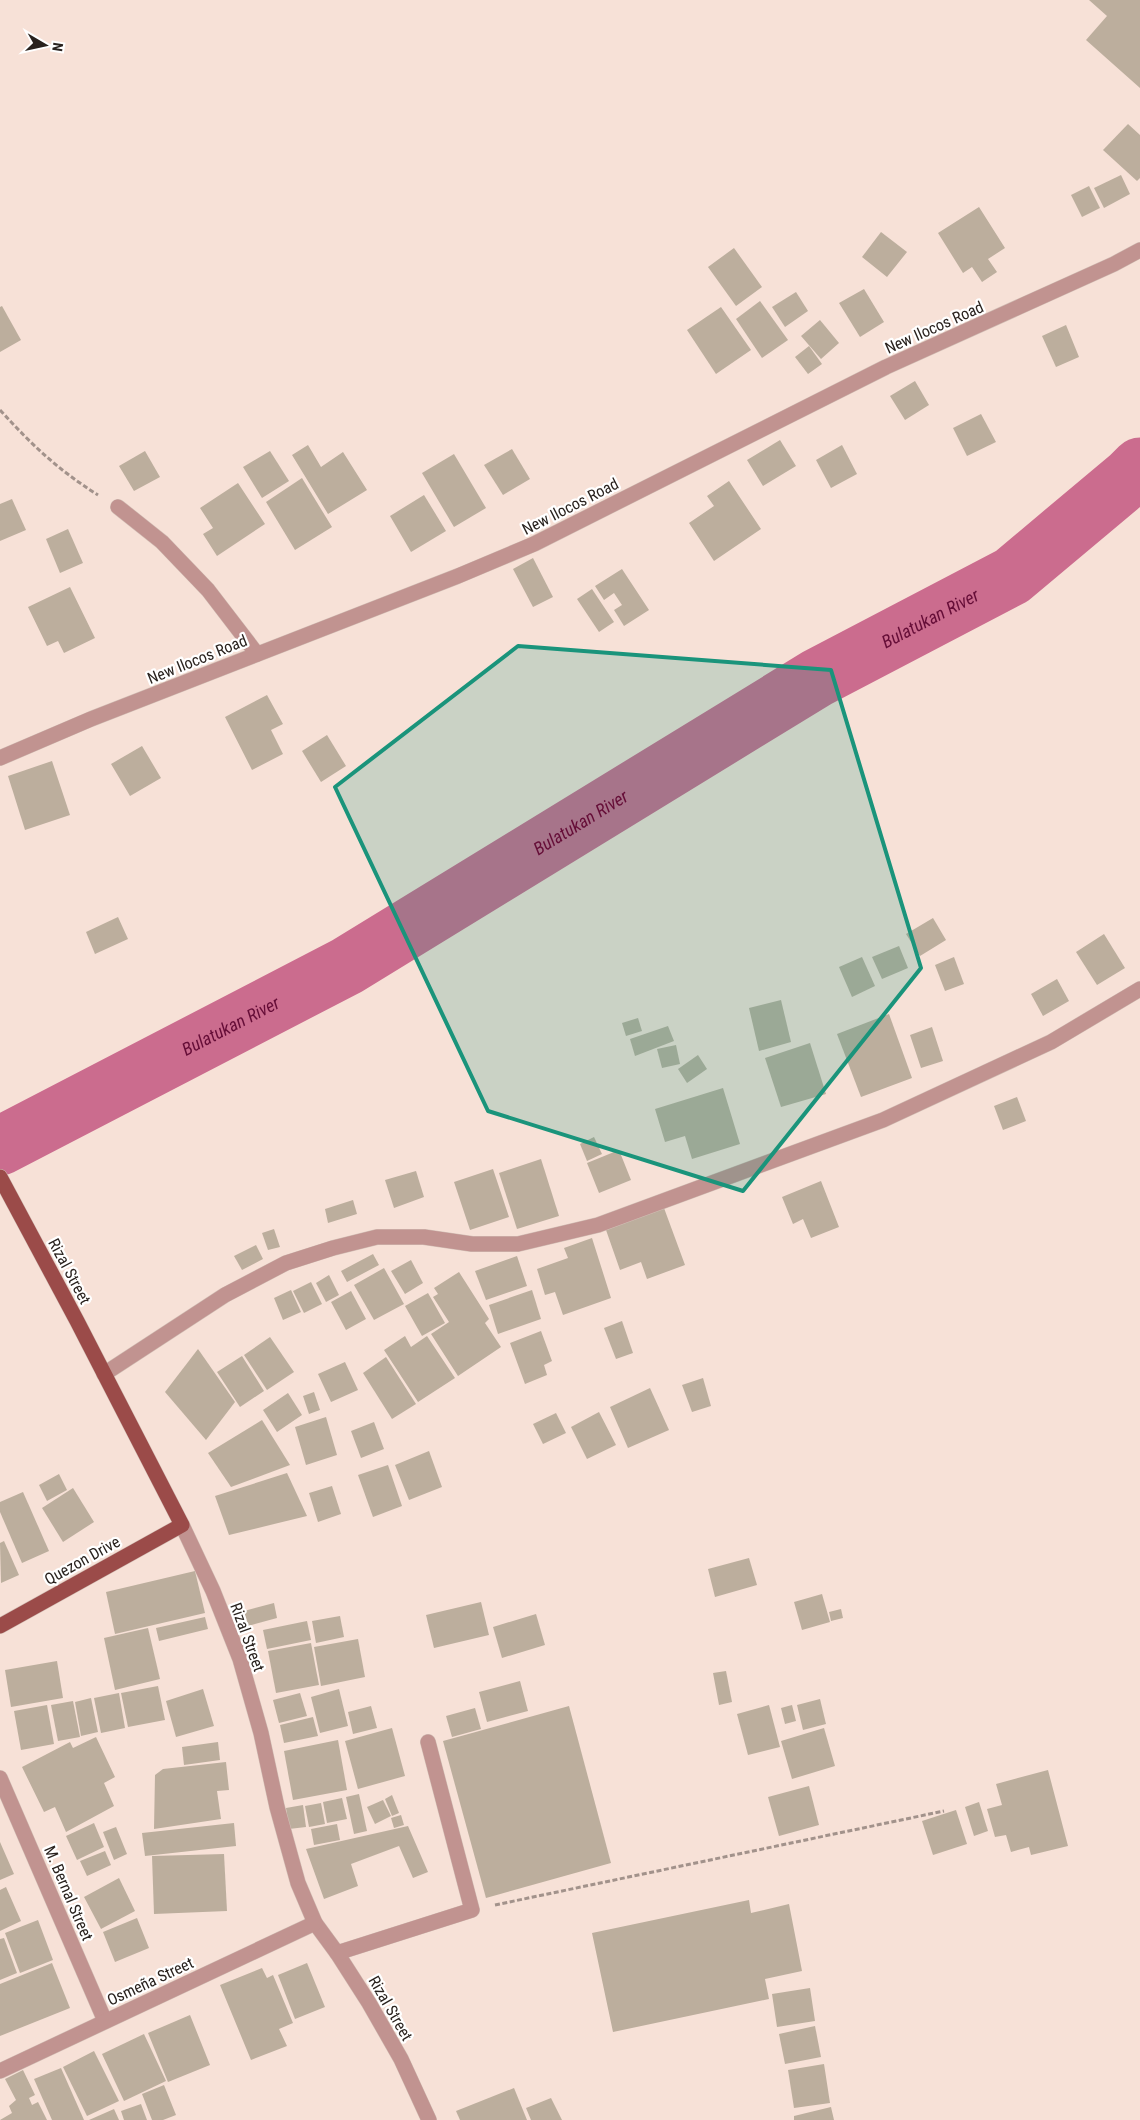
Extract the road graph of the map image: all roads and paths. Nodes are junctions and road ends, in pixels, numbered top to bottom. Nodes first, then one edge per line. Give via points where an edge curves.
1 (1140, 250) edge
2 (0, 410) edge
3 (118, 507) joint
4 (257, 654) junction
5 (0, 758) edge
6 (1140, 990) edge
7 (0, 1177) edge
8 (104, 1374) junction
9 (182, 1525) junction
10 (0, 1626) edge
11 (428, 1742) dead end
12 (0, 1778) edge
13 (944, 1811) dead end
14 (472, 1910) junction
15 (315, 1923) junction
16 (337, 1953) junction
17 (105, 2021) junction
18 (0, 2071) edge
19 (429, 2120) edge

1 - 4 street, New Ilocos Road via 878,372 534,544
2 - 3 path via 36,450 66,475
3 - 4 street via 162,542 208,590
4 - 5 street, New Ilocos Road
6 - 8 street via 1051,1042 883,1120 598,1225 518,1244 377,1237 286,1263 225,1295
7 - 8 main road, Rizal Street
8 - 9 main road, Rizal Street
9 - 10 main road, Quezon Drive
9 - 15 street, Rizal Street via 240,1659 290,1856
11 - 14 street
12 - 17 street, M. Bernal Street
13 - 14 path
14 - 16 street
15 - 16 street, Rizal Street
15 - 17 street, Osmeña Street
16 - 19 street, Rizal Street via 401,2059
17 - 18 street, Osmeña Street

